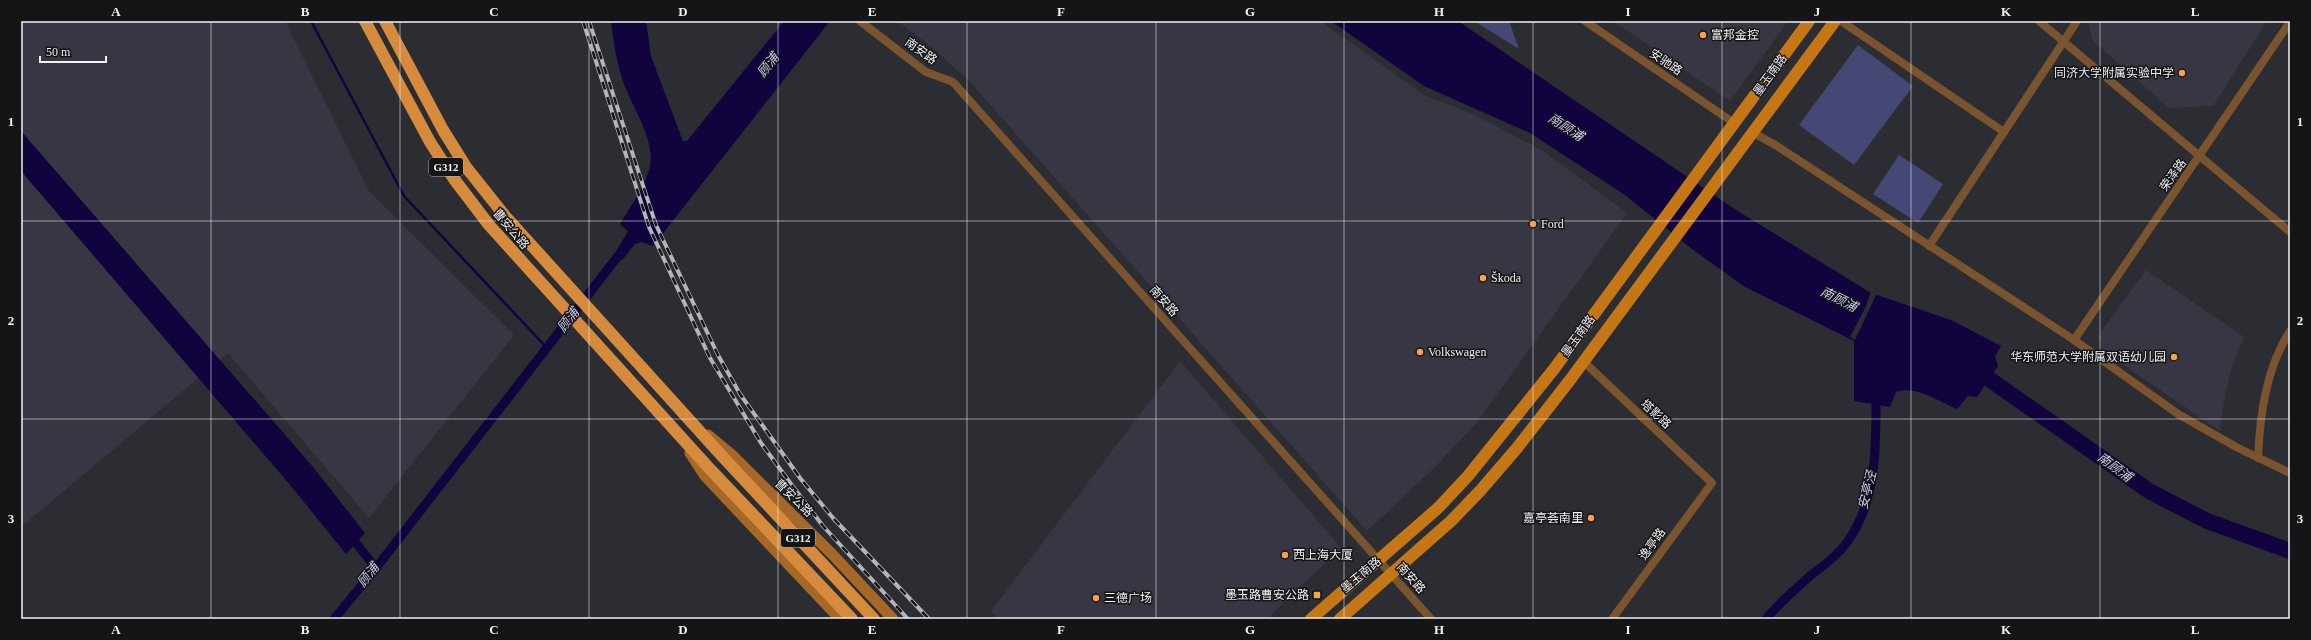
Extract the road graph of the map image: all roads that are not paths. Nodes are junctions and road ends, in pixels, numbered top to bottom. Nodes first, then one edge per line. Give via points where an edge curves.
1 (364, 21) edge
2 (385, 21) edge
3 (860, 21) edge
4 (1585, 21) edge
5 (1809, 21) edge
6 (1834, 21) edge
7 (1841, 21) edge
8 (2039, 21) edge
9 (2077, 21) edge
10 (2290, 22) edge
11 (2063, 41) junction
12 (1734, 123) junction
13 (1752, 132) junction
14 (2004, 132) junction
15 (2201, 155) junction
16 (2290, 232) edge
17 (1930, 246) junction
18 (2290, 331) edge
19 (2074, 340) junction
20 (1584, 362) junction
21 (688, 418) junction
22 (674, 429) junction
23 (2258, 458) junction
24 (2290, 472) edge
25 (1712, 483) joint
26 (1379, 561) junction
27 (1391, 574) junction
28 (840, 619) edge
29 (852, 619) edge
30 (874, 619) edge
31 (893, 619) edge
32 (1311, 619) edge
33 (1340, 619) edge
34 (1431, 619) edge
35 (1612, 619) edge

1 - 22 highway, 曹安公路 / G312 via 430,142 454,179 489,225
2 - 21 highway, 曹安公路 / G312 via 443,130 466,167 505,216
3 - 26 street, 南安路 via 926,72 953,82
4 - 12 street, 安驰路
5 - 12 main road, 墨玉南路
6 - 13 main road, 墨玉南路
7 - 14 street
8 - 11 street
9 - 11 street
10 - 15 street, 荣泽路
11 - 14 street
11 - 15 street
12 - 26 main road, 墨玉南路 via 1554,369 1468,476 1438,508
13 - 17 street
13 - 20 main road, 墨玉南路
14 - 17 street
15 - 16 street
15 - 19 street, 荣泽路
17 - 19 street
18 - 23 street via 2276,357 2266,390 2259,431
19 - 23 street via 2178,414
20 - 25 street, 塔影路
20 - 27 main road, 墨玉南路 via 1542,418 1480,491 1451,521
21 - 30 highway, 曹安公路 / G312
21 - 31 main road, 曹安公路 via 732,455 832,554
22 - 28 main road, 曹安公路 via 705,476
22 - 29 highway, 曹安公路 / G312
23 - 24 street
25 - 35 street, 逸亭路
26 - 27 street, 南安路
26 - 32 main road, 墨玉南路
27 - 33 main road, 墨玉南路
27 - 34 street, 南安路

